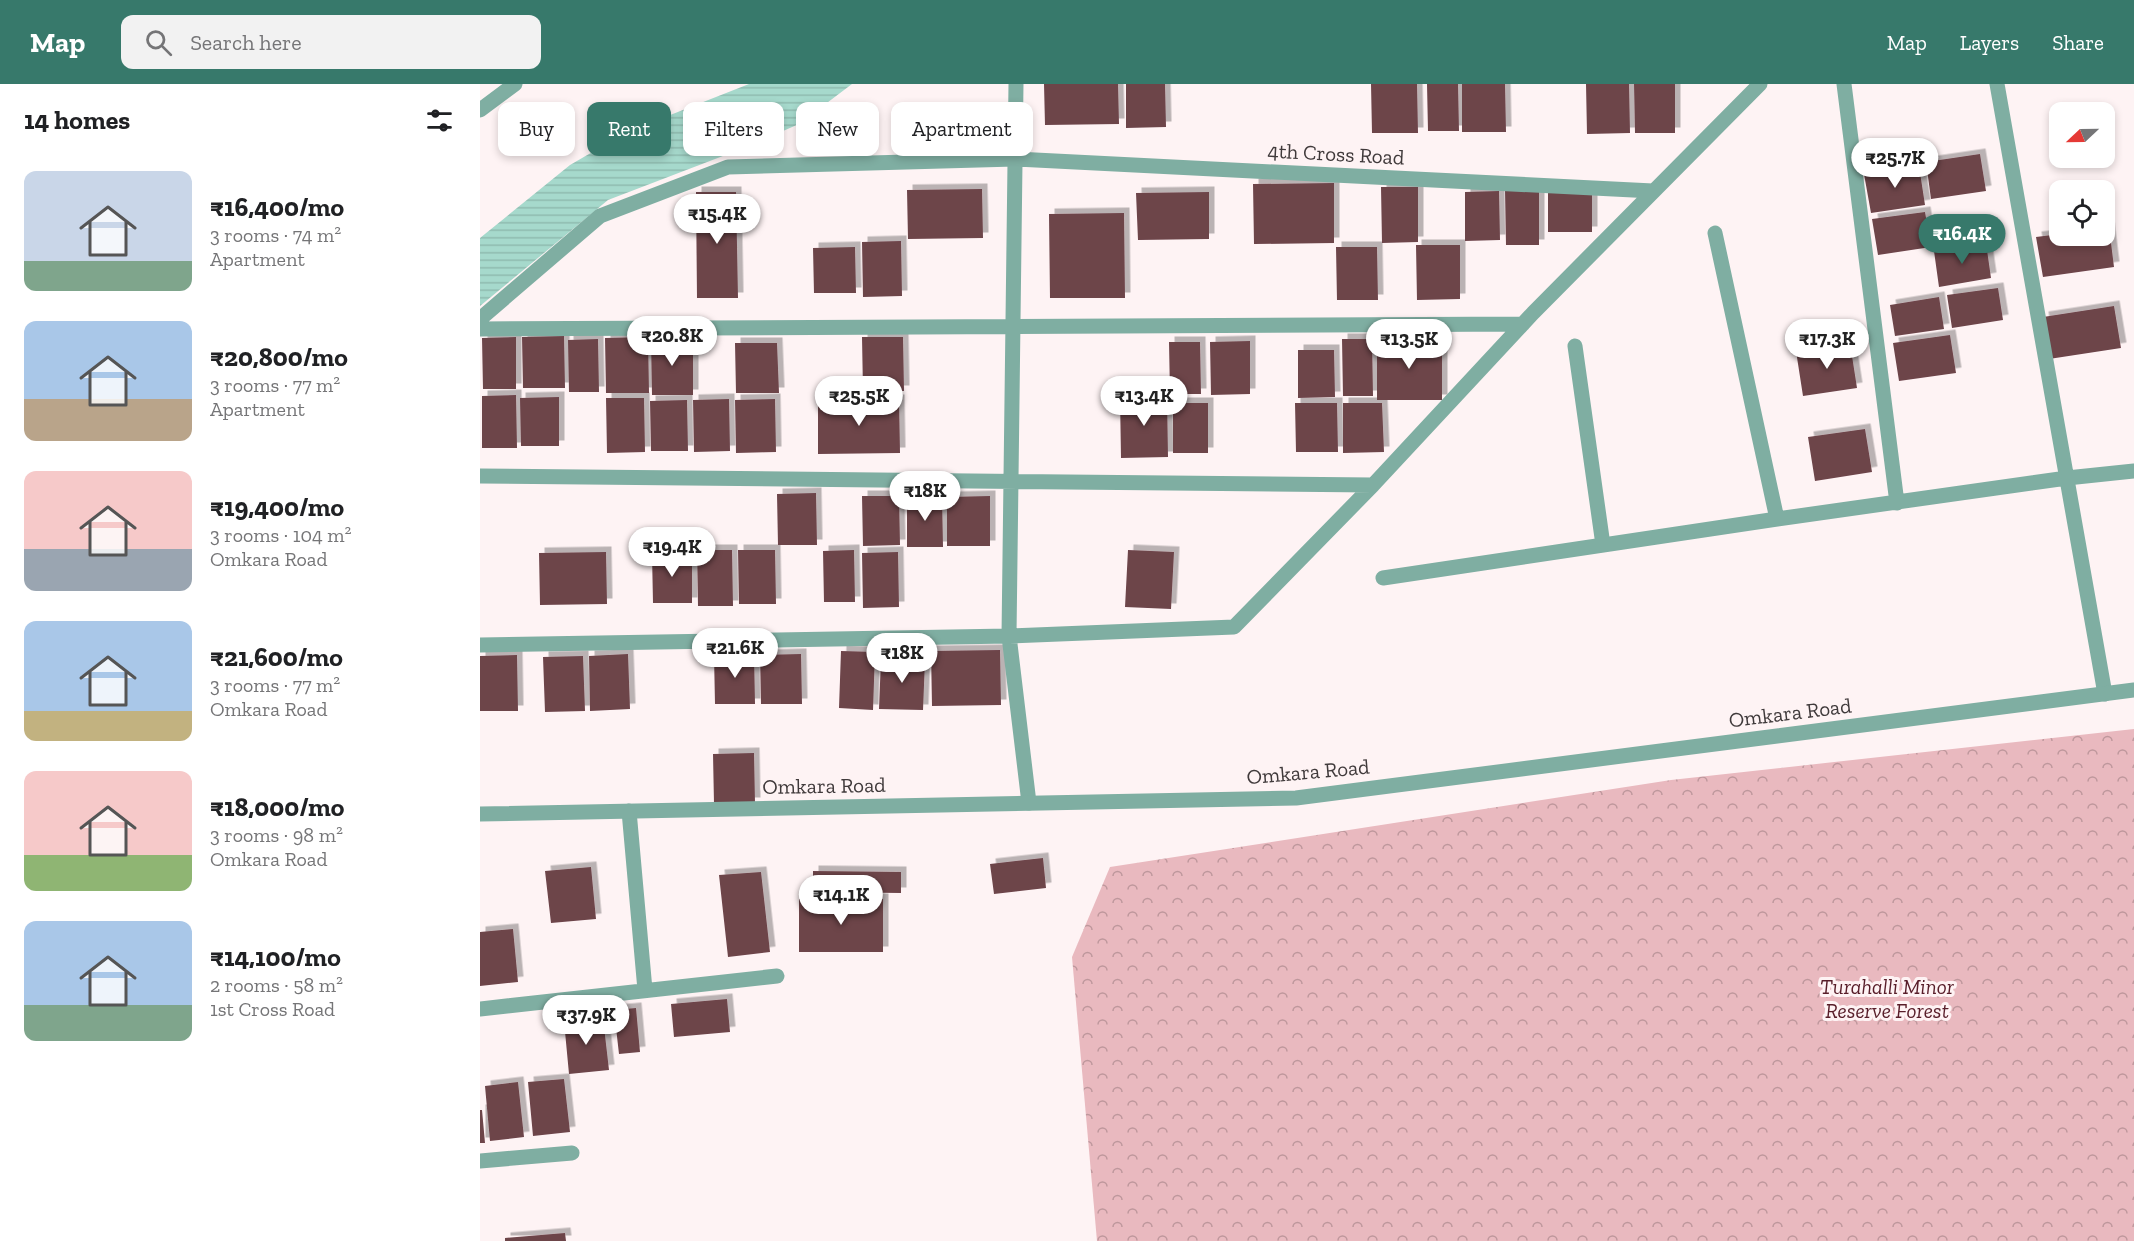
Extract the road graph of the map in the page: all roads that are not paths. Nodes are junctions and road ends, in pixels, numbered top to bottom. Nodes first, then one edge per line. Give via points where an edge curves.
1 (515, 84) edge
2 (1016, 84) edge
3 (1760, 84) edge
4 (1844, 84) edge
5 (1996, 84) edge
6 (480, 110) edge
7 (1016, 159) junction
8 (1653, 191) junction
9 (1715, 233) dead end
10 (480, 320) edge
11 (1523, 324) junction
12 (1013, 325) junction
13 (480, 329) edge
14 (1575, 346) dead end
15 (2134, 471) edge
16 (480, 476) edge
17 (2067, 478) junction
18 (1011, 481) junction
19 (1373, 485) junction
20 (1897, 503) junction
21 (1777, 519) junction
22 (1603, 545) junction
23 (1383, 578) dead end
24 (1009, 636) junction
25 (480, 645) edge
26 (2134, 690) edge
27 (2105, 694) junction
28 (1029, 803) junction
29 (629, 811) junction
30 (480, 814) edge
31 (777, 976) dead end
32 (645, 990) junction
33 (480, 1009) edge
34 (572, 1153) dead end
35 (480, 1161) edge

1 - 6 street
2 - 7 street
3 - 8 street
4 - 20 street
5 - 17 street
7 - 8 street, 4th Cross Road
7 - 10 street, 4th Cross Road via 728,167 600,216
7 - 12 street
8 - 11 street
9 - 21 street
11 - 12 street
11 - 19 street
12 - 13 street
12 - 18 street
14 - 22 street
15 - 17 street
16 - 18 street
17 - 20 street
17 - 27 street
18 - 19 street
18 - 24 street
19 - 24 street via 1234,627
20 - 21 street
21 - 22 street
22 - 23 street
24 - 25 street
24 - 28 street
26 - 27 street, Omkara Road
27 - 28 street, Omkara Road via 1296,798
28 - 29 street, Omkara Road
29 - 30 street, Omkara Road
29 - 32 street
31 - 32 street
32 - 33 street
34 - 35 street

